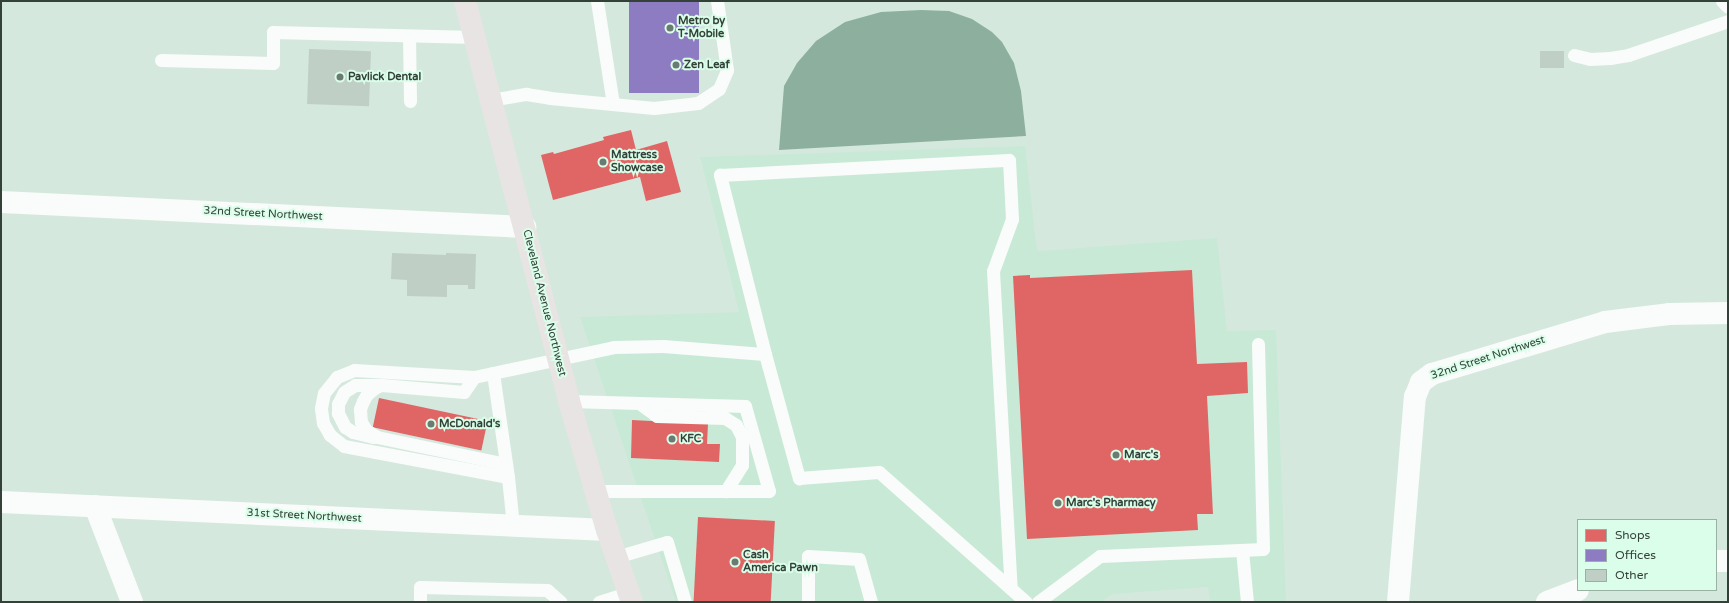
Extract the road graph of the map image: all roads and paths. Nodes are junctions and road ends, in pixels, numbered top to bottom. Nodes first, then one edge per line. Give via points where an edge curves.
1 (465, 1) edge
2 (597, 1) edge
3 (717, 1) edge
4 (1722, 1) edge
5 (1728, 7) edge
6 (1728, 21) edge
7 (409, 36) junction
8 (475, 37) junction
9 (1574, 55) dead end
10 (162, 60) dead end
11 (491, 100) junction
12 (410, 101) dead end
13 (613, 104) junction
14 (1, 202) edge
15 (525, 227) junction
16 (1728, 313) edge
17 (1258, 344) dead end
18 (765, 354) junction
19 (558, 360) junction
20 (493, 373) junction
21 (474, 377) junction
22 (381, 385) junction
23 (570, 401) junction
24 (639, 403) junction
25 (377, 437) junction
26 (506, 464) junction
27 (508, 477) junction
28 (595, 491) junction
29 (726, 491) junction
30 (1, 502) edge
31 (96, 506) junction
32 (513, 526) junction
33 (607, 530) junction
34 (1242, 550) junction
35 (616, 557) junction
36 (1717, 561) edge
37 (1728, 561) edge
38 (1011, 588) junction
39 (1577, 590) edge
40 (630, 597) edge
41 (132, 602) edge
42 (420, 602) edge
43 (561, 602) edge
44 (599, 602) edge
45 (684, 602) edge
46 (808, 602) edge
47 (871, 602) edge
48 (1026, 602) edge
49 (1038, 602) edge
50 (1246, 602) edge
51 (1398, 602) edge
52 (1547, 602) edge

1 - 8 main road, Cleveland Avenue Northwest
2 - 13 lane
3 - 13 lane via 727,70 719,89 698,103 654,108
4 - 5 lane
6 - 9 lane via 1628,55 1590,59
7 - 8 lane
7 - 10 lane via 273,32 273,63
7 - 12 lane
8 - 11 main road, Cleveland Avenue Northwest
11 - 13 lane via 526,94
11 - 15 main road, Cleveland Avenue Northwest
14 - 15 street, 32nd Street Northwest
15 - 19 main road, Cleveland Avenue Northwest
16 - 51 street, 32nd Street Northwest via 1669,314 1605,322 1432,374 1421,382 1415,397
17 - 34 lane via 1263,549
18 - 19 lane via 663,346 628,346 610,347
18 - 38 lane via 799,478 879,472
18 - 38 lane via 720,175 1009,160 1012,219 993,271
19 - 20 lane
19 - 23 main road, Cleveland Avenue Northwest
20 - 21 lane
20 - 26 lane
21 - 22 lane via 464,392
21 - 27 lane via 358,370 346,372 332,381 324,394 321,408 324,423 334,440 350,448
22 - 25 lane via 367,394 360,409 363,427
22 - 25 lane via 354,385 344,392 338,404 338,413 345,427 353,432
23 - 24 lane
23 - 28 main road, Cleveland Avenue Northwest
24 - 29 lane via 657,416 724,418 736,425 742,440 742,465
24 - 29 lane via 745,406 770,491
25 - 26 lane
26 - 27 lane
27 - 32 lane
28 - 29 lane
28 - 33 main road, Cleveland Avenue Northwest
30 - 31 street, 31st Street Northwest
31 - 32 street, 31st Street Northwest
31 - 41 street
32 - 33 street, 31st Street Northwest
33 - 35 main road, Cleveland Avenue Northwest
34 - 49 lane via 1100,556
34 - 50 lane
35 - 40 main road, Cleveland Avenue Northwest
35 - 45 lane via 667,542
36 - 37 street
38 - 48 lane
39 - 52 street
40 - 44 lane
42 - 43 lane via 420,587 547,590
46 - 47 lane via 808,556 859,559

